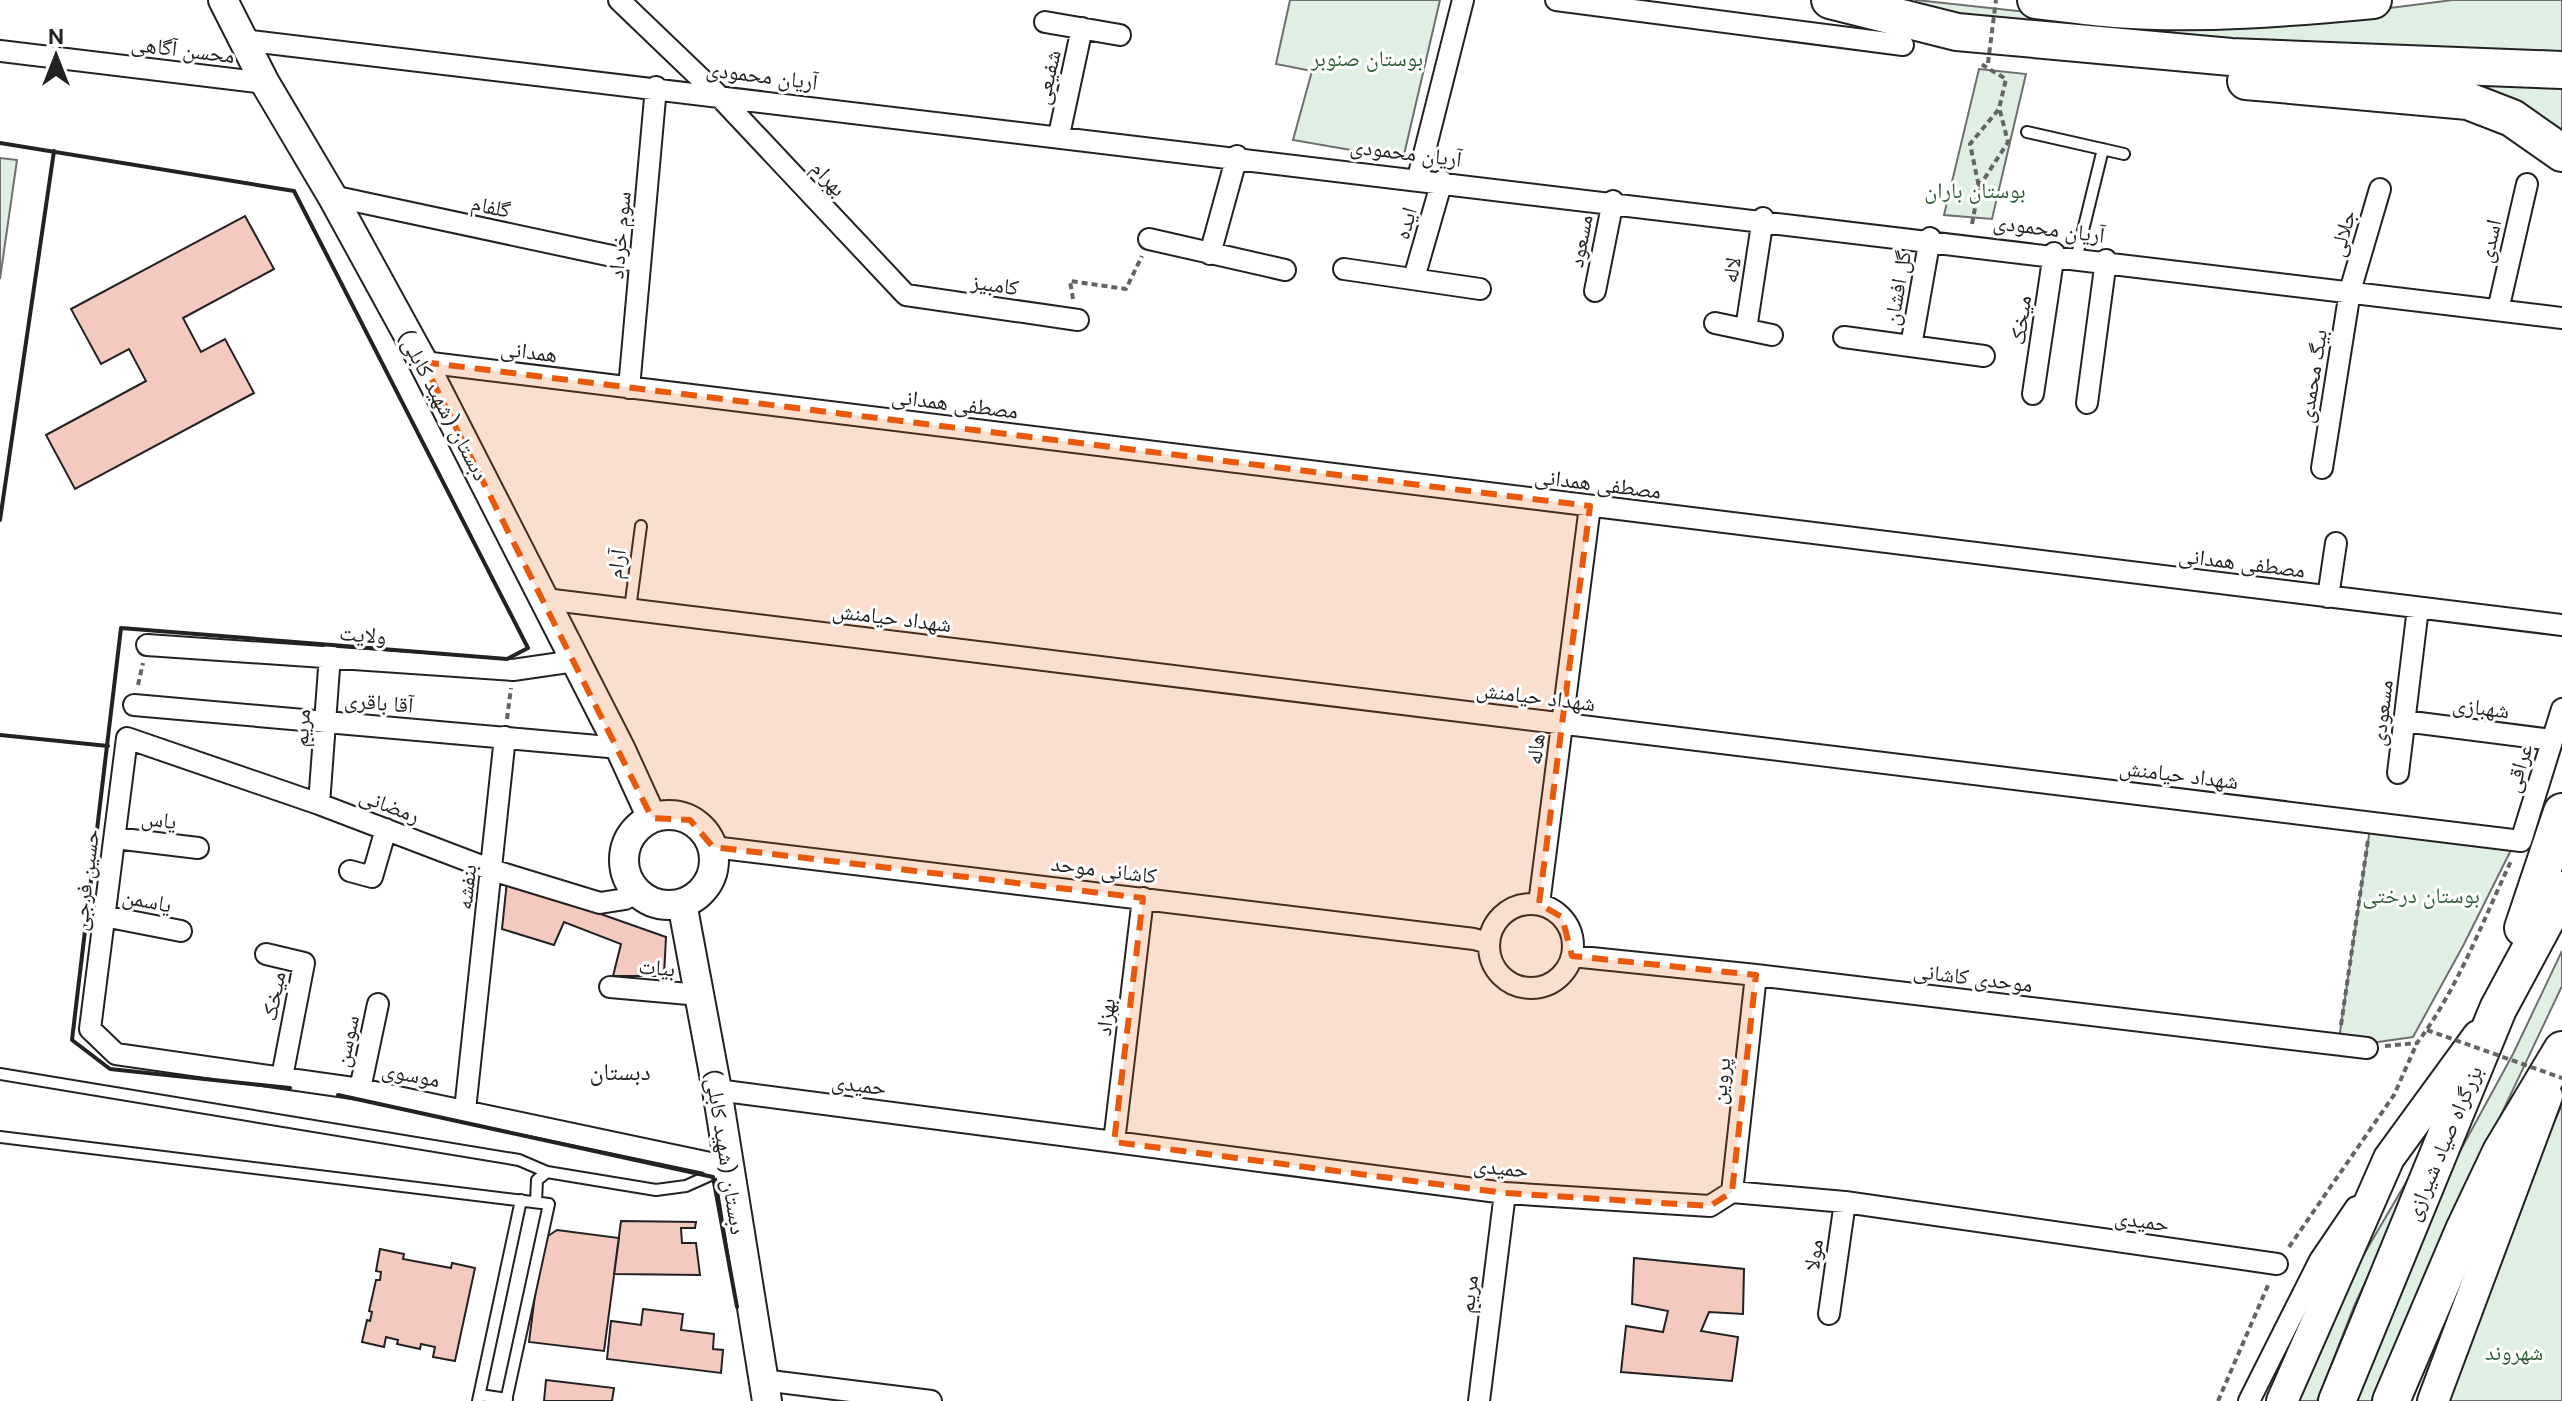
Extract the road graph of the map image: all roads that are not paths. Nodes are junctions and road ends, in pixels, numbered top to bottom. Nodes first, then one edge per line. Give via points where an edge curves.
1 (223, 0) edge
2 (619, 0) edge
3 (1463, 0) edge
4 (1556, 0) edge
5 (1830, 0) edge
6 (2036, 0) edge
7 (2373, 0) edge
8 (1045, 22) dead end
9 (1082, 28) junction
10 (1120, 35) dead end
11 (2020, 38) junction
12 (243, 40) junction
13 (1903, 45) dead end
14 (0, 51) edge
15 (2562, 70) edge
16 (265, 83) junction
17 (656, 87) junction
18 (717, 94) junction
19 (2027, 132) dead end
20 (1059, 135) junction
21 (2103, 149) junction
22 (2562, 153) edge
23 (2124, 154) dead end
24 (1237, 156) junction
25 (1418, 178) junction
26 (1442, 181) junction
27 (2527, 184) dead end
28 (2380, 189) dead end
29 (332, 196) junction
30 (1613, 201) junction
31 (1763, 218) junction
32 (1930, 238) junction
33 (1149, 239) road end
34 (2054, 253) junction
35 (1210, 254) junction
36 (2077, 255) junction
37 (2106, 260) junction
38 (640, 262) junction
39 (1344, 269) dead end
40 (1285, 270) dead end
41 (1414, 278) junction
42 (1480, 289) dead end
43 (1595, 291) dead end
44 (2350, 291) junction
45 (906, 295) joint
46 (2498, 310) junction
47 (2562, 318) edge
48 (1078, 320) road end
49 (1715, 323) dead end
50 (1746, 329) junction
51 (1772, 335) dead end
52 (1844, 337) dead end
53 (1911, 346) junction
54 (1984, 356) dead end
55 (423, 362) junction
56 (629, 388) junction
57 (2033, 394) dead end
58 (2087, 403) dead end
59 (2322, 468) dead end
60 (1590, 506) junction
61 (641, 526) dead end
62 (2336, 543) dead end
63 (2328, 597) junction
64 (545, 599) junction
65 (2418, 608) junction
66 (630, 609) junction
67 (2562, 625) edge
68 (147, 645) dead end
69 (330, 655) junction
70 (575, 661) junction
71 (134, 705) dead end
72 (2562, 709) edge
73 (325, 721) junction
74 (2404, 721) junction
75 (1562, 724) junction
76 (505, 737) junction
77 (127, 738) joint
78 (2552, 740) junction
79 (620, 748) junction
80 (2398, 773) dead end
81 (319, 804) junction
82 (2562, 812) edge
83 (652, 818) junction
84 (386, 829) junction
85 (115, 838) junction
86 (2521, 841) joint
87 (713, 847) junction
88 (198, 848) dead end
89 (492, 870) junction
90 (350, 871) dead end
91 (2562, 890) edge
92 (637, 892) junction
93 (1143, 898) junction
94 (682, 903) junction
95 (1539, 904) junction
96 (104, 916) junction
97 (181, 931) dead end
98 (1488, 943) junction
99 (266, 954) dead end
100 (1572, 956) junction
101 (1756, 975) junction
102 (610, 987) dead end
103 (700, 995) junction
104 (378, 1004) dead end
105 (2498, 1009) junction
106 (90, 1029) joint
107 (2367, 1048) road end
108 (2562, 1050) edge
109 (2562, 1057) edge
110 (0, 1074) edge
111 (282, 1077) junction
112 (360, 1089) junction
113 (717, 1090) junction
114 (465, 1110) junction
115 (0, 1137) edge
116 (1114, 1142) junction
117 (2389, 1158) junction
118 (729, 1167) junction
119 (547, 1172) junction
120 (1732, 1192) junction
121 (1505, 1193) junction
122 (521, 1200) junction
123 (536, 1202) junction
124 (1845, 1202) junction
125 (2277, 1264) road end
126 (1829, 1314) dead end
127 (764, 1390) edge
128 (479, 1398) edge
129 (506, 1400) edge
130 (931, 1401) edge
131 (1479, 1401) edge
132 (2249, 1401) edge
133 (2282, 1401) edge
134 (2337, 1401) edge
135 (2391, 1401) edge
136 (2433, 1401) edge

1 - 12 main road, دبستان (شهید کابلی)
2 - 18 street
3 - 25 street
4 - 13 street
5 - 11 highway via 1957,32
6 - 7 highway via 2182,10
8 - 9 street
9 - 10 street
9 - 20 street, شفیعی
11 - 15 highway via 2231,57
11 - 22 highway via 2225,79 2468,101 2512,118
12 - 16 main road, دبستان (شهید کابلی)
12 - 17 street, آریان محمودی
14 - 16 street, محسن آگاهی
16 - 29 main road, دبستان (شهید کابلی)
17 - 18 street, آریان محمودی
17 - 38 street, سوم خرداد
18 - 20 street, آریان محمودی
18 - 45 street, بهرام
19 - 21 lane
20 - 24 street, آریان محمودی
21 - 23 lane
21 - 36 lane
24 - 25 street, آریان محمودی
24 - 35 street
25 - 26 street, آریان محمودی
26 - 30 street, آریان محمودی
26 - 41 street, ایده
27 - 46 street, اسدی
28 - 44 street, جلالی
29 - 38 street, گلفام
29 - 55 main road, دبستان (شهید کابلی)
30 - 31 street, آریان محمودی
30 - 43 street, مسعود
31 - 32 street, آریان محمودی
31 - 50 street, لاله
32 - 34 street, آریان محمودی
32 - 53 street, گل افشان
33 - 35 street
34 - 36 street, آریان محمودی
34 - 57 street, میخک
35 - 40 street
36 - 37 street, آریان محمودی
37 - 44 street, آریان محمودی
37 - 58 street
38 - 56 street, سوم خرداد
39 - 41 street
41 - 42 street
44 - 46 street, آریان محمودی
44 - 59 street, بیگ محمدی
45 - 48 street, کامبیز
46 - 47 street, آریان محمودی
49 - 50 street
50 - 51 street
52 - 53 street, گل افشان
53 - 54 street, گل افشان
55 - 56 street, همدانی
55 - 64 main road, دبستان (شهید کابلی)
56 - 60 street, مصطفی همدانی
60 - 63 street, مصطفی همدانی
60 - 75 street, هاله
61 - 66 lane, آرام
62 - 63 street
63 - 65 street, مصطفی همدانی
64 - 66 street, شهداد حیامنش
64 - 70 main road, دبستان (شهید کابلی)
65 - 67 street, مصطفی همدانی
65 - 74 street, مسعودی
66 - 75 street, شهداد حیامنش
68 - 69 street, ولایت
69 - 70 street, ولایت via 513,670
69 - 73 street, مریم
70 - 79 main road, دبستان (شهید کابلی)
71 - 73 street, آقا باقری
72 - 78 street, عراقی
73 - 76 street, آقا باقری
73 - 81 street, مریم
74 - 78 street, شهبازی
74 - 80 street, مسعودی
75 - 86 street, شهداد حیامنش
75 - 95 street, هاله
76 - 79 street, آقا باقری
76 - 89 street, بنفشه
77 - 81 street, رمضانی
77 - 85 street, حسین فرجی
78 - 86 street, عراقی
79 - 83 main road, دبستان (شهید کابلی)
81 - 84 street, رمضانی
82 - 105 highway
83 - 87 main road via 690,820 703,828
83 - 92 main road via 633,833 626,848 626,873
84 - 89 street, رمضانی
84 - 90 street via 372,877
85 - 88 street, یاس
85 - 96 street, حسین فرجی
87 - 93 street, کاشانی موحد
87 - 94 main road via 707,883
89 - 92 street, رمضانی via 600,903
89 - 114 street, بنفشه
91 - 105 highway, بزرگراه صیاد شیرازی
92 - 94 main road via 655,902
93 - 98 street, کاشانی موحد
93 - 116 street, بهزاد
94 - 103 main road, دبستان (شهید کابلی)
95 - 98 street via 1510,908 1491,929
95 - 100 street via 1562,917 1570,929
96 - 97 street, یاسمن
96 - 106 street, حسین فرجی
98 - 100 street via 1496,971 1518,987 1545,986 1567,969
99 - 111 street, میخک via 304,963
100 - 101 street, موحدی کاشانی
101 - 107 street, موحدی کاشانی
101 - 120 street, پروین
102 - 103 street, بیات
103 - 113 main road, دبستان (شهید کابلی)
104 - 112 street, سوسن
105 - 117 main road
105 - 134 highway, بزرگراه صیاد شیرازی
106 - 111 street, موسوی via 116,1054
108 - 135 highway via 2501,1152
109 - 136 main road
110 - 119 lane via 519,1160
111 - 112 street, موسوی
112 - 114 street, موسوی
113 - 116 street, حمیدی
113 - 118 main road, دبستان (شهید کابلی)
114 - 118 street, موسوی
115 - 122 lane
116 - 121 street, حمیدی
117 - 132 street via 2320,1260
117 - 133 main road
118 - 119 lane via 686,1186 656,1190
118 - 127 main road, دبستان (شهید کابلی)
119 - 123 lane via 537,1180
120 - 121 street, حمیدی via 1710,1206
120 - 124 street, حمیدی
121 - 131 street, مریم
122 - 123 lane
122 - 128 lane
123 - 129 lane via 549,1204
124 - 125 street, حمیدی
124 - 126 street, مولا
127 - 130 street
128 - 129 lane

